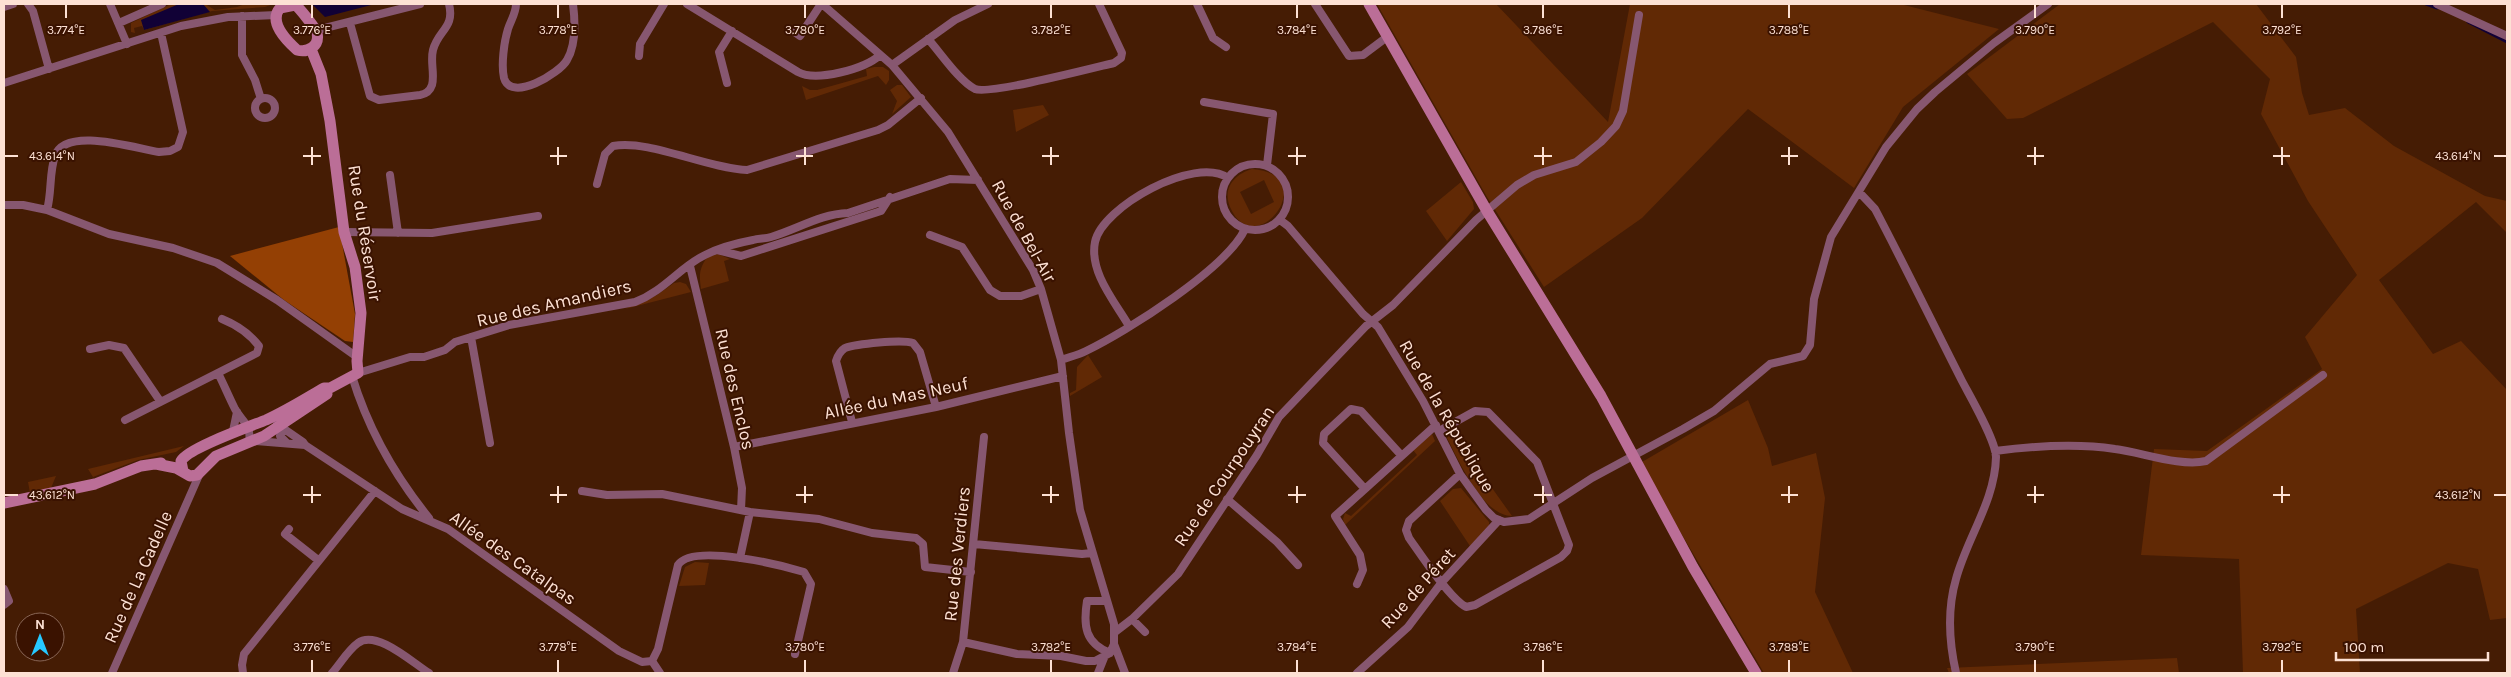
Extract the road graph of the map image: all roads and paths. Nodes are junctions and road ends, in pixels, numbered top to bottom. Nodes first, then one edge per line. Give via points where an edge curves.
1 (12, 4) edge
2 (28, 4) edge
3 (110, 4) edge
4 (162, 4) edge
5 (289, 4) edge
6 (420, 4) edge
7 (448, 4) edge
8 (516, 4) edge
9 (573, 4) edge
10 (664, 4) edge
11 (687, 4) edge
12 (821, 4) edge
13 (988, 4) edge
14 (1100, 4) edge
15 (1197, 4) edge
16 (1315, 4) edge
17 (1369, 4) edge
18 (2048, 4) edge
19 (2436, 4) edge
20 (972, 6) edge
21 (4, 7) edge
22 (1639, 14) dead end
23 (276, 15) junction
24 (242, 16) junction
25 (119, 23) junction
26 (350, 23) junction
27 (317, 30) junction
28 (732, 31) junction
29 (793, 32) dead end
30 (161, 33) junction
31 (1387, 36) junction
32 (2507, 36) edge
33 (928, 38) junction
34 (127, 44) junction
35 (1226, 47) dead end
36 (312, 49) junction
37 (880, 55) junction
38 (639, 56) dead end
39 (892, 65) junction
40 (48, 69) junction
41 (727, 83) dead end
42 (4, 84) edge
43 (921, 98) junction
44 (261, 99) dead end
45 (1204, 102) dead end
46 (1267, 165) junction
47 (390, 175) dead end
48 (1228, 178) junction
49 (978, 180) junction
50 (597, 184) dead end
51 (1859, 192) junction
52 (890, 197) junction
53 (4, 205) edge
54 (47, 210) junction
55 (1487, 211) junction
56 (538, 216) dead end
57 (1280, 220) junction
58 (1245, 229) junction
59 (344, 232) junction
60 (398, 232) junction
61 (930, 235) dead end
62 (717, 250) junction
63 (690, 266) junction
64 (1041, 289) junction
65 (222, 320) dead end
66 (1373, 321) junction
67 (1129, 326) junction
68 (471, 337) junction
69 (90, 349) dead end
70 (357, 357) junction
71 (1061, 360) junction
72 (218, 373) junction
73 (355, 374) junction
74 (2323, 375) dead end
75 (1063, 376) junction
76 (330, 388) junction
77 (304, 400) junction
78 (160, 401) junction
79 (936, 407) junction
80 (237, 412) junction
81 (125, 420) dead end
82 (266, 420) junction
83 (852, 422) junction
84 (248, 426) junction
85 (281, 426) junction
86 (1438, 428) junction
87 (233, 431) junction
88 (984, 437) dead end
89 (253, 442) junction
90 (287, 443) junction
91 (490, 443) dead end
92 (305, 445) junction
93 (734, 447) junction
94 (1995, 451) junction
95 (1401, 455) junction
96 (186, 456) junction
97 (1632, 456) junction
98 (156, 464) junction
99 (202, 470) junction
100 (185, 473) junction
101 (1460, 474) junction
102 (1365, 489) junction
103 (375, 491) junction
104 (582, 491) dead end
105 (191, 492) junction
106 (1227, 499) junction
107 (4, 503) edge
108 (1554, 504) junction
109 (741, 510) junction
110 (750, 512) junction
111 (430, 520) junction
112 (1499, 520) junction
113 (289, 529) dead end
114 (974, 544) junction
115 (1092, 553) junction
116 (740, 558) junction
117 (318, 560) junction
118 (1298, 565) dead end
119 (971, 572) junction
120 (1442, 582) junction
121 (1357, 584) dead end
122 (4, 589) edge
123 (1108, 601) junction
124 (4, 605) edge
125 (1132, 619) junction
126 (1115, 632) junction
127 (1145, 632) dead end
128 (963, 642) junction
129 (1114, 644) junction
130 (795, 654) dead end
131 (1107, 656) junction
132 (652, 661) junction
133 (956, 672) edge
134 (112, 673) edge
135 (243, 673) edge
136 (332, 673) edge
137 (430, 673) edge
138 (660, 673) edge
139 (1098, 673) edge
140 (1125, 673) edge
141 (1357, 673) edge
142 (1756, 673) edge
143 (1956, 673) edge

1 - 21 street
2 - 40 street via 33,11
3 - 25 street
4 - 25 street
5 - 23 street via 280,8
5 - 27 street via 300,8
6 - 26 street
7 - 26 street via 449,24 436,41 432,54 432,84 426,93 420,95 379,100 370,96
8 - 9 street via 506,39 504,76 506,83 520,87 551,76 567,60 575,21
10 - 38 street via 640,44
11 - 28 street
12 - 29 street via 800,36
12 - 37 street, Rue de Bel-Air
13 - 20 street
14 - 33 street via 1122,53 1121,58 1114,63 990,90 975,89 964,80
15 - 35 street via 1213,38
16 - 31 street via 1349,56 1363,55
17 - 31 street
18 - 51 street via 1917,108 1886,147
19 - 32 street
20 - 33 street
22 - 55 street, Rue de Courpouyran via 1623,111 1616,126 1576,162 1525,180
23 - 24 street
23 - 36 street via 277,26 296,50
24 - 30 street via 201,22
24 - 44 street via 242,55
25 - 34 street
26 - 27 street
27 - 36 street
28 - 37 street via 809,76 821,76 869,63
28 - 41 street via 719,52
30 - 34 street
30 - 54 street via 183,132 178,147 159,152 86,140 69,141 56,154
31 - 55 street
33 - 39 street
34 - 40 street
36 - 59 street, Rue du Réservoir via 321,74 330,121
37 - 39 street, Rue de Bel-Air
39 - 43 street, Rue de Bel-Air
40 - 42 street
43 - 49 street, Rue de Bel-Air via 948,132
43 - 50 street via 878,130 747,170 725,169 634,145 613,146 605,154
45 - 46 street via 1273,114
46 - 48 street via 1248,164
46 - 57 street via 1280,175 1288,192 1285,212
47 - 60 street
48 - 58 street via 1223,187 1223,206 1232,221
48 - 67 street via 1210,171 1175,178 1142,195 1104,223 1095,243 1096,265 1104,286
49 - 52 street, Rue des Amandiers via 950,179
49 - 64 street, Rue de Bel-Air
51 - 94 street via 1875,209
51 - 97 street via 1826,250 1814,299 1808,351 1803,356 1770,364 1714,411
52 - 62 street, Rue des Amandiers via 813,220 768,238
52 - 62 street, Rue des Amandiers via 881,211 741,256
53 - 54 street
54 - 70 street via 109,234 173,248 228,267
55 - 66 street, Rue de Courpouyran via 1415,284
55 - 97 street via 1601,396
56 - 60 street via 448,231
57 - 58 street via 1264,229
57 - 66 street, Rue de la République via 1294,232 1363,314
58 - 67 street via 1236,245 1188,288
59 - 60 street
59 - 70 street, Rue du Réservoir via 355,267 361,313
61 - 64 street via 962,247 990,290 1000,296 1021,296
62 - 63 street, Rue des Amandiers via 705,254
63 - 68 street, Rue des Amandiers via 654,294 635,302 522,322
63 - 93 street, Rue des Enclos
64 - 71 street, Rue de Bel-Air
65 - 72 street via 237,325 260,350
66 - 86 street, Rue de la République
66 - 106 street, Rue de Courpouyran via 1279,417
67 - 71 street via 1086,351
68 - 73 street, Rue des Amandiers via 455,342 445,350
68 - 91 street
69 - 78 street via 109,345 124,348
70 - 73 street, Rue du Réservoir
71 - 75 street, Rue de Bel-Air
72 - 78 street
72 - 80 street
73 - 76 street
73 - 111 street, Rue du Réservoir via 371,429
74 - 94 street via 2206,461 2189,462 2113,448 2075,446
75 - 79 street, Allée du Mas Neuf
75 - 115 street, Rue de Bel-Air via 1080,510
76 - 77 street via 324,388
76 - 85 street
77 - 82 street
77 - 85 street via 290,412
78 - 81 street
79 - 83 street, Allée du Mas Neuf
79 - 83 street via 920,352 913,343 904,341 848,347 840,353 836,365
80 - 84 street
80 - 87 street
82 - 84 street
82 - 85 street, Allée des Catalpas
83 - 93 street, Allée du Mas Neuf
84 - 87 street
84 - 89 street
85 - 89 street
85 - 90 street via 280,436
85 - 92 street, Allée des Catalpas
86 - 95 street
86 - 101 street, Rue de la République
86 - 108 street via 1475,411 1488,412 1537,462
87 - 96 street
88 - 114 street, Rue des Verdiers
89 - 90 street, Allée des Catalpas
89 - 99 street via 220,454
90 - 92 street, Allée des Catalpas
92 - 103 street, Allée des Catalpas
93 - 109 street, Rue des Enclos via 742,488
94 - 143 street via 1992,482 1956,578 1952,598 1951,652
95 - 102 street
95 - 102 street via 1360,411 1351,409 1324,434 1323,443
96 - 98 street
96 - 99 street via 202,458
96 - 100 street via 181,465
97 - 108 street
97 - 142 street
98 - 100 street
98 - 107 street via 141,466 92,484
99 - 100 street via 194,476
99 - 105 street, Rue de La Cadelle
100 - 105 street
101 - 112 street, Rue de la République via 1486,510
101 - 120 street via 1407,525 1409,538
102 - 121 street via 1335,516 1360,556 1363,570
103 - 111 street, Allée des Catalpas via 402,509
103 - 117 street
104 - 109 street via 607,495 662,494
105 - 134 street, Rue de La Cadelle
106 - 118 street via 1277,542
106 - 125 street, Rue de Courpouyran via 1178,574
108 - 112 street via 1522,521
108 - 120 street via 1569,545 1561,557 1471,607 1459,602
109 - 110 street
110 - 116 street
110 - 119 street via 819,519 872,533 916,538 923,544 925,568
111 - 132 street, Allée des Catalpas via 448,529 619,651 642,662
112 - 120 street, Rue de Péret
113 - 117 street via 285,534
114 - 115 street
114 - 119 street, Rue des Verdiers
115 - 123 street, Rue de Bel-Air
116 - 130 street via 804,572 808,578 810,589
116 - 132 street via 691,556 680,562 658,649
117 - 135 street via 244,654
119 - 128 street, Rue des Verdiers
120 - 141 street, Rue de Péret via 1408,627
122 - 124 street via 9,601
123 - 126 street, Rue de Bel-Air
123 - 131 street via 1087,601 1085,626 1087,635
125 - 126 street, Rue de Courpouyran
125 - 127 street
126 - 129 street, Rue de Bel-Air
128 - 131 street via 1017,654 1086,661
128 - 133 street, Rue des Verdiers
129 - 131 street
129 - 140 street, Rue de Bel-Air
131 - 139 street
132 - 138 street
136 - 137 street via 356,644 372,638 382,641

